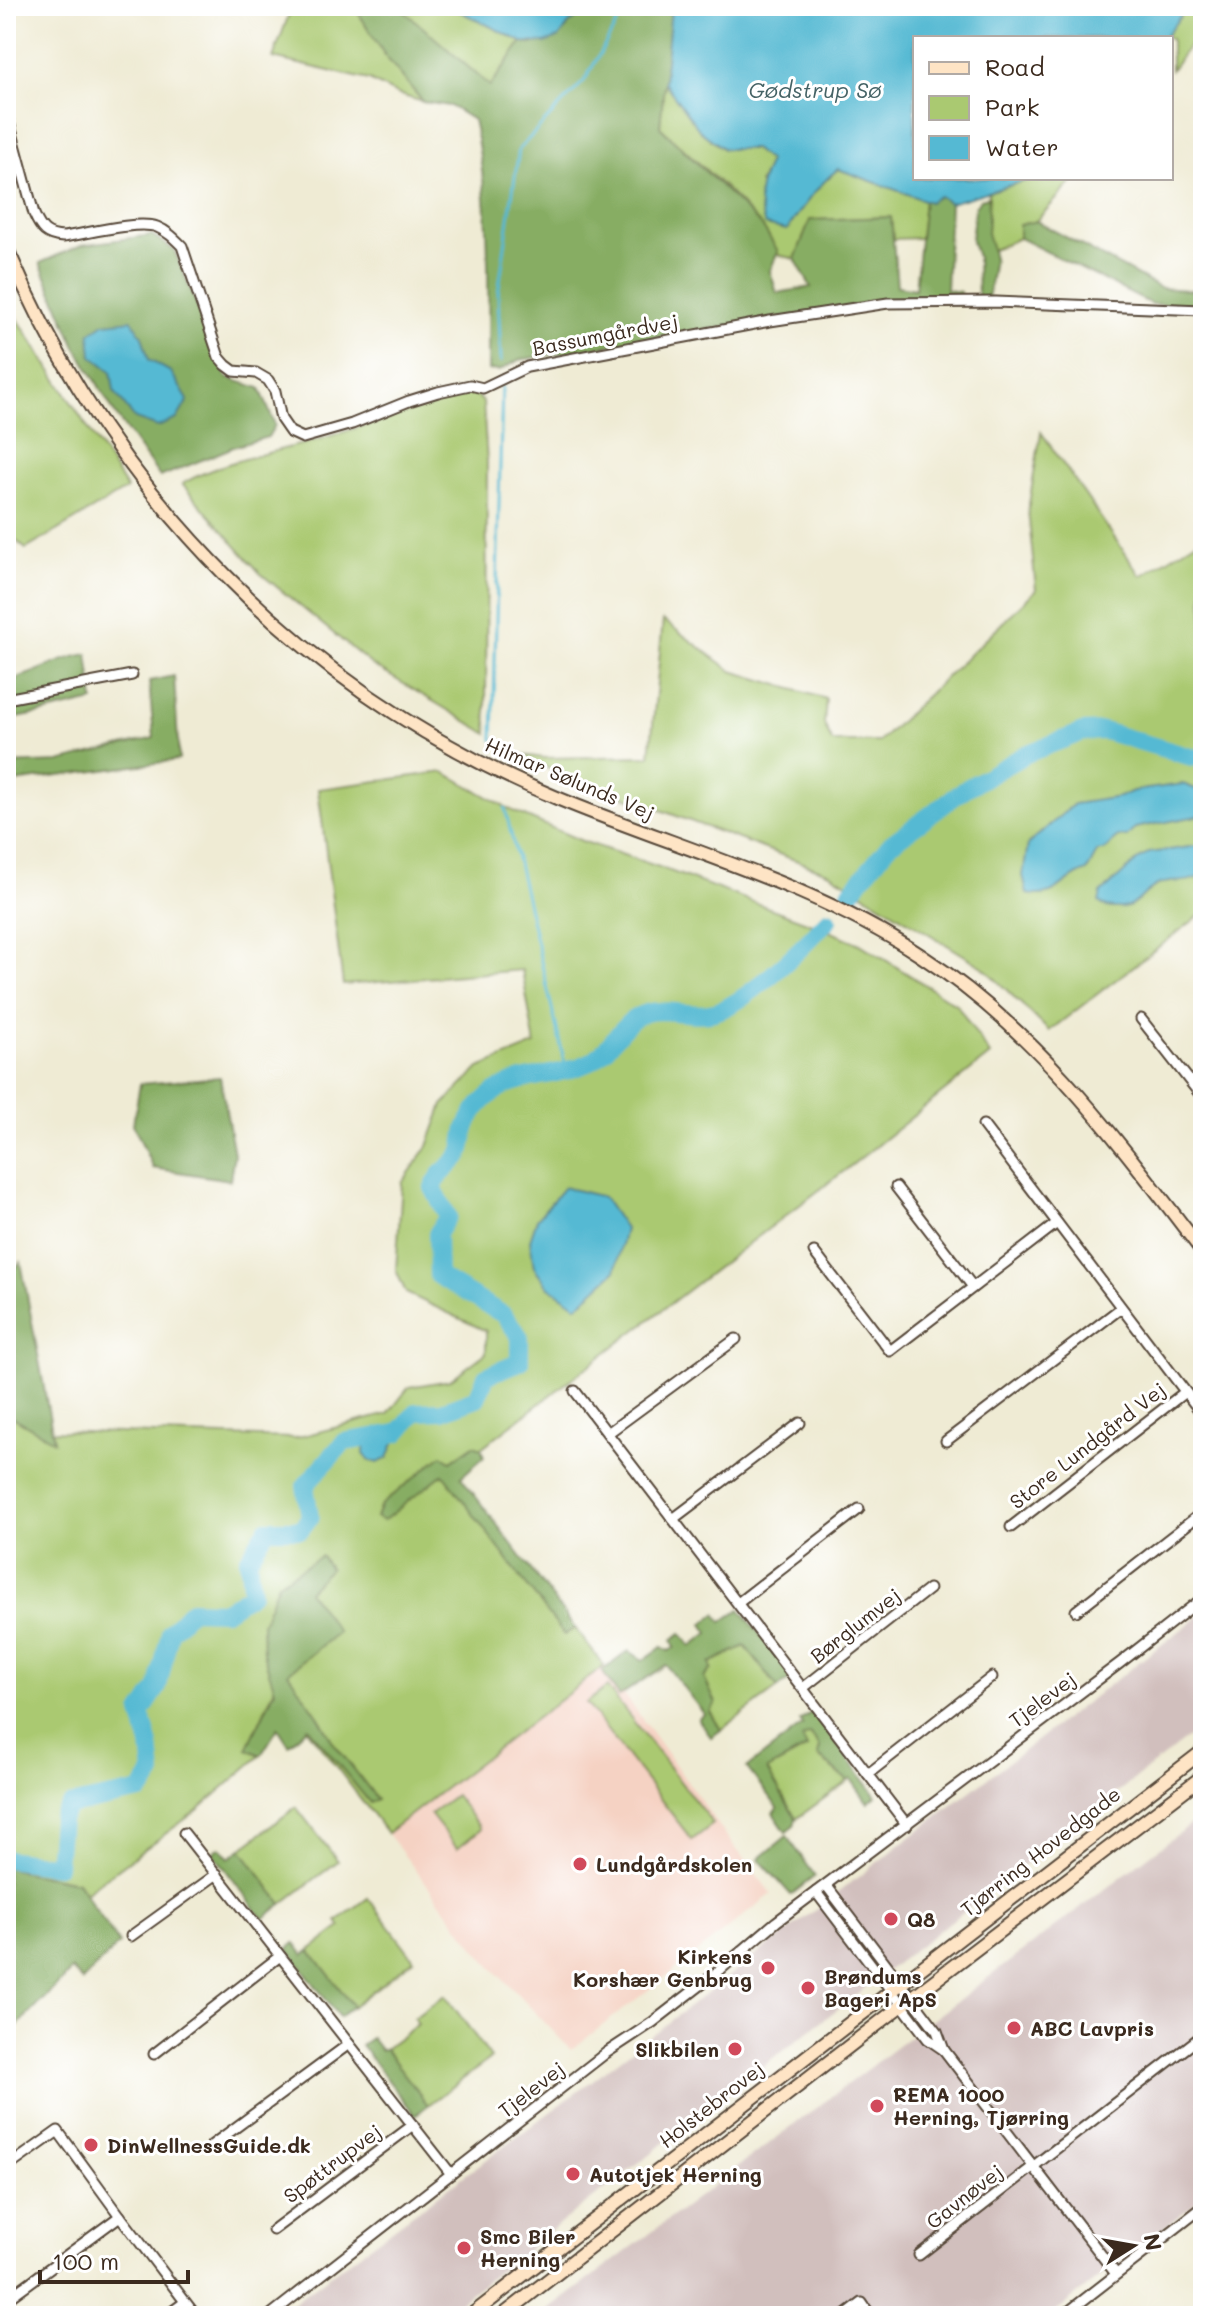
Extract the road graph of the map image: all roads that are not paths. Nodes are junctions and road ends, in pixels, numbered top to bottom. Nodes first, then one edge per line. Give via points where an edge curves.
1 (6, 111) edge
2 (6, 246) edge
3 (1203, 310) edge
4 (132, 675) dead end
5 (6, 699) edge
6 (1141, 1019) dead end
7 (1203, 1098) edge
8 (983, 1125) dead end
9 (896, 1187) dead end
10 (1057, 1223) junction
11 (814, 1252) dead end
12 (1203, 1252) edge
13 (973, 1287) junction
14 (1121, 1308) junction
15 (736, 1339) dead end
16 (575, 1391) dead end
17 (1185, 1392) junction
18 (1203, 1415) edge
19 (800, 1423) dead end
20 (608, 1433) junction
21 (946, 1441) dead end
22 (859, 1509) dead end
23 (1203, 1512) edge
24 (673, 1519) junction
25 (1011, 1527) dead end
26 (929, 1589) dead end
27 (1203, 1598) edge
28 (738, 1603) junction
29 (1076, 1611) dead end
30 (992, 1677) dead end
31 (803, 1688) junction
32 (1203, 1751) edge
33 (868, 1774) junction
34 (1203, 1776) edge
35 (907, 1825) junction
36 (184, 1833) dead end
37 (217, 1874) junction
38 (826, 1885) junction
39 (816, 1892) junction
40 (131, 1936) dead end
41 (280, 1956) junction
42 (897, 1988) junction
43 (908, 2002) junction
44 (1203, 2035) edge
45 (349, 2044) junction
46 (154, 2054) dead end
47 (413, 2125) junction
48 (212, 2145) dead end
49 (1032, 2165) junction
50 (6, 2168) edge
51 (451, 2174) junction
52 (1203, 2207) edge
53 (120, 2216) junction
54 (273, 2230) dead end
55 (919, 2255) dead end
56 (1116, 2274) junction
57 (6, 2300) edge
58 (185, 2302) junction
59 (274, 2314) edge
60 (166, 2316) edge
61 (196, 2316) edge
62 (470, 2316) edge
63 (502, 2316) edge
64 (845, 2316) edge
65 (871, 2316) edge
66 (1063, 2316) edge

1 - 3 street, Bassumgårdvej via 42,230 63,237 146,224 170,235 182,246 219,357 234,371 268,380 281,419 303,438 438,392 470,385 483,388 527,367 888,303
2 - 12 main road, Hilmar Sølunds Vej via 54,347 126,460 196,546 284,631 419,729 497,771 806,894 923,957 994,1010 1063,1076
4 - 5 street
6 - 7 street
8 - 10 street, Store Lundgård Vej
9 - 13 street
10 - 13 street
10 - 14 street, Store Lundgård Vej
11 - 13 street via 890,1351
14 - 17 street, Store Lundgård Vej
14 - 21 street
15 - 20 street
16 - 20 street, Børglumvej
17 - 18 street, Store Lundgård Vej
17 - 25 street, Store Lundgård Vej
19 - 24 street
20 - 24 street, Børglumvej
22 - 28 street
23 - 29 street
24 - 28 street, Børglumvej
26 - 31 street, Børglumvej
27 - 35 street, Tjelevej
28 - 31 street, Børglumvej
30 - 33 street
31 - 33 street, Børglumvej
32 - 42 main road, Tjørring Hovedgade
33 - 35 street, Børglumvej
34 - 43 main road, Tjørring Hovedgade
35 - 38 street, Tjelevej
36 - 37 street, Spøttrupvej
37 - 40 street
37 - 41 street, Spøttrupvej
38 - 39 street, Tjelevej
38 - 42 street
39 - 42 street
39 - 51 street, Tjelevej
41 - 45 street, Spøttrupvej
41 - 46 street
42 - 43 street
42 - 62 main road, Holstebrovej
43 - 49 street via 928,2039 944,2050
43 - 63 main road, Holstebrovej
44 - 49 street, Gavnøvej
45 - 47 street, Spøttrupvej
45 - 48 street
47 - 51 street, Spøttrupvej
47 - 54 street, Spøttrupvej
49 - 55 street, Gavnøvej
49 - 56 street
50 - 53 street via 58,2131
51 - 59 street, Tjelevej
52 - 56 street
53 - 57 street
53 - 58 street
56 - 66 street
58 - 60 street
58 - 61 street
64 - 65 street via 862,2303

